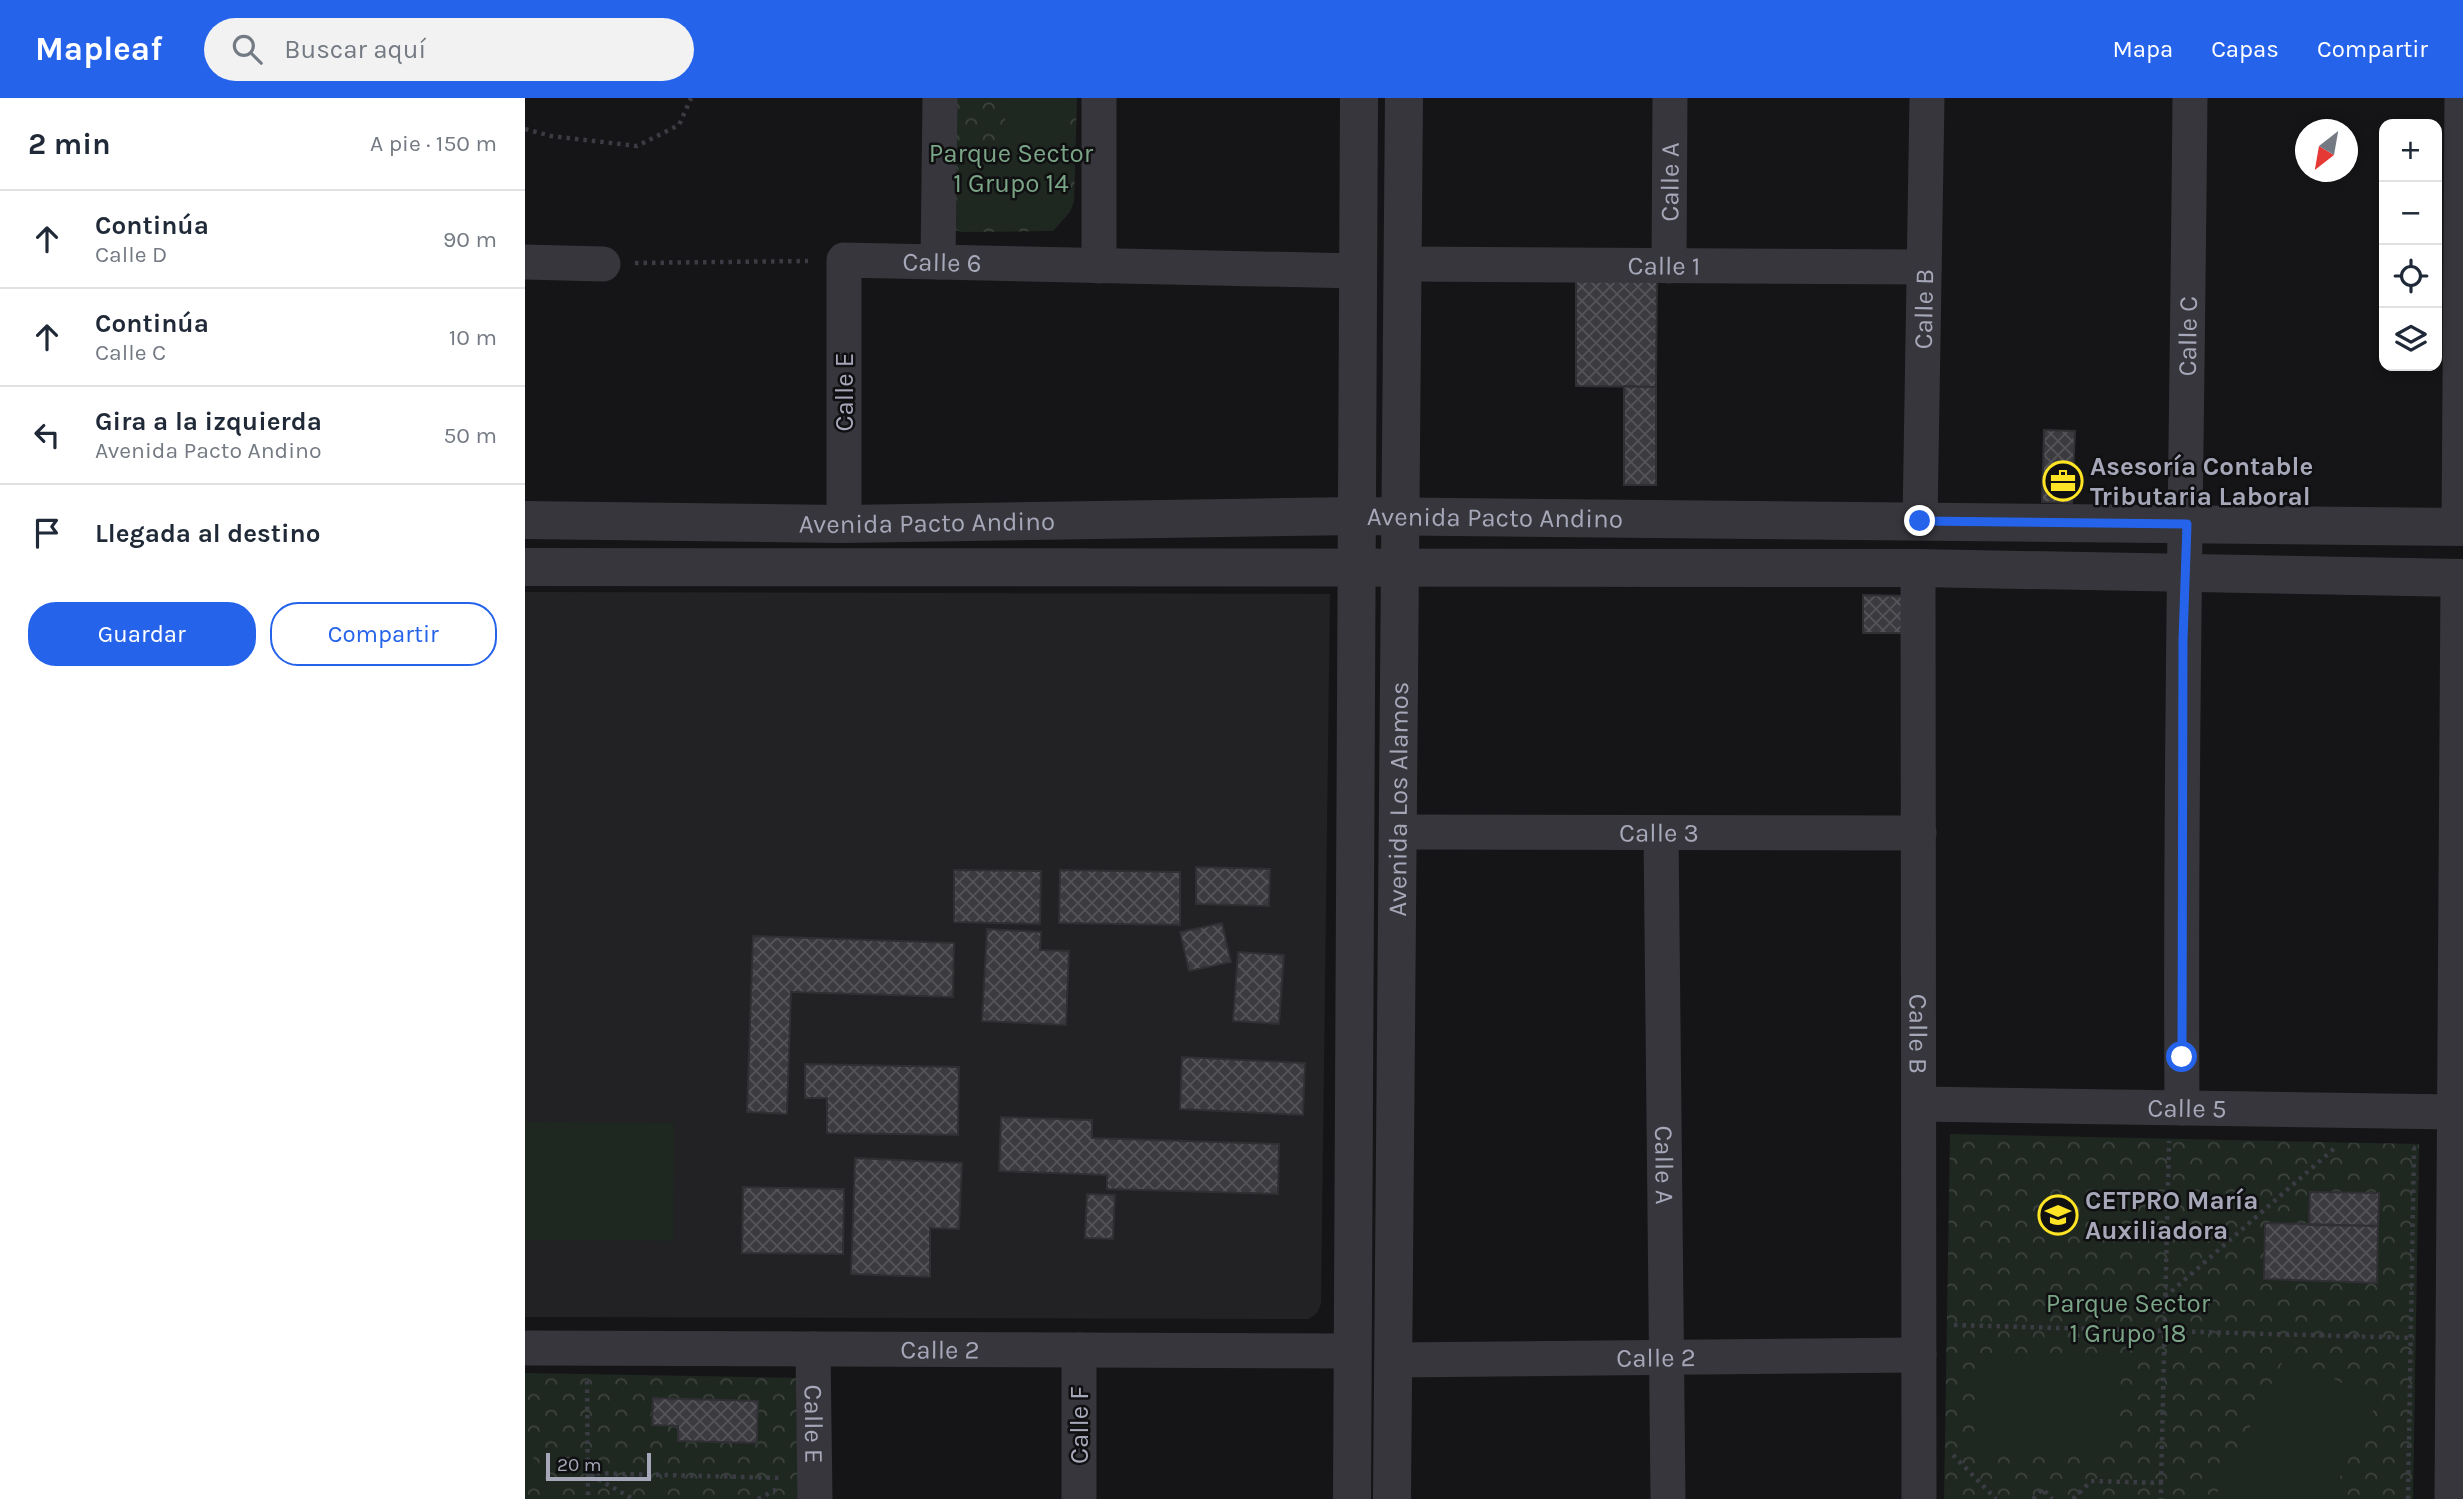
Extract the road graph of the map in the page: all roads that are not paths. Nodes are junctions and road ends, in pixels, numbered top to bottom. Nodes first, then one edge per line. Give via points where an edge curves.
1 (940, 98) edge
2 (1099, 98) edge
3 (1359, 98) edge
4 (1404, 98) edge
5 (1670, 98) edge
6 (1927, 98) edge
7 (2190, 98) edge
8 (2462, 98) edge
9 (844, 260) joint
10 (525, 262) edge
11 (938, 262) junction
12 (603, 264) road end
13 (1403, 264) junction
14 (2462, 264) edge
15 (1099, 265) junction
16 (1669, 266) junction
17 (1924, 267) junction
18 (1358, 271) junction
19 (1357, 516) junction
20 (1401, 517) junction
21 (525, 520) edge
22 (1920, 521) junction
23 (844, 524) junction
24 (2187, 524) junction
25 (2461, 527) edge
26 (525, 567) edge
27 (1357, 567) junction
28 (1400, 567) junction
29 (1919, 568) junction
30 (2184, 575) junction
31 (2461, 578) edge
32 (1398, 832) junction
33 (1661, 832) junction
34 (1919, 833) junction
35 (2460, 848) edge
36 (1919, 1104) junction
37 (2176, 1107) junction
38 (2455, 1112) junction
39 (525, 1348) edge
40 (813, 1349) junction
41 (1079, 1350) junction
42 (1353, 1352) junction
43 (1919, 1354) junction
44 (1667, 1357) junction
45 (2456, 1359) edge
46 (1394, 1360) junction
47 (815, 1499) edge
48 (1079, 1499) edge
49 (1353, 1499) edge
50 (1392, 1499) edge
51 (1668, 1499) edge
52 (1919, 1499) edge
53 (2452, 1499) edge

1 - 11 street
2 - 15 street
3 - 18 street, Avenida Los Alamos
4 - 13 street, Avenida Los Alamos
5 - 16 street, Calle A
6 - 17 street, Calle B
7 - 24 street, Calle C
8 - 14 street
9 - 11 street, Calle 6
9 - 23 street, Calle E
10 - 12 street
11 - 15 street, Calle 6
13 - 16 street, Calle 1
13 - 20 street, Avenida Los Alamos
14 - 25 street
15 - 18 street, Calle 6
16 - 17 street, Calle 1
17 - 22 street, Calle B
18 - 19 street, Avenida Los Alamos
19 - 20 street, Avenida Pacto Andino
19 - 23 street, Avenida Pacto Andino
19 - 27 street, Avenida Los Alamos
20 - 22 street, Avenida Pacto Andino
20 - 28 street, Avenida Los Alamos
21 - 23 street, Avenida Pacto Andino
22 - 24 street, Avenida Pacto Andino
24 - 25 street, Avenida Pacto Andino
24 - 30 street, Calle C
26 - 27 street, Avenida Pacto Andino
27 - 28 street, Avenida Pacto Andino
27 - 42 street, Avenida Los Alamos
28 - 29 street, Avenida Pacto Andino
28 - 32 street, Avenida Los Alamos
29 - 30 street, Avenida Pacto Andino
29 - 34 street, Calle B
30 - 31 street, Avenida Pacto Andino
30 - 37 street, Calle C
31 - 35 street
32 - 33 street, Calle 3
32 - 46 street, Avenida Los Alamos
33 - 34 street, Calle 3
33 - 44 street, Calle A
34 - 36 street, Calle B
35 - 38 street
36 - 37 street, Calle 5
36 - 43 street, Calle B
37 - 38 street, Calle 5
38 - 45 street
39 - 40 street, Calle 2
40 - 41 street, Calle 2
40 - 47 street, Calle E
41 - 42 street, Calle 2
41 - 48 street, Calle F
42 - 49 street, Avenida Los Alamos
43 - 44 street, Calle 2
43 - 52 street, Calle B
44 - 46 street, Calle 2
44 - 51 street, Calle A
45 - 53 street
46 - 50 street, Avenida Los Alamos

